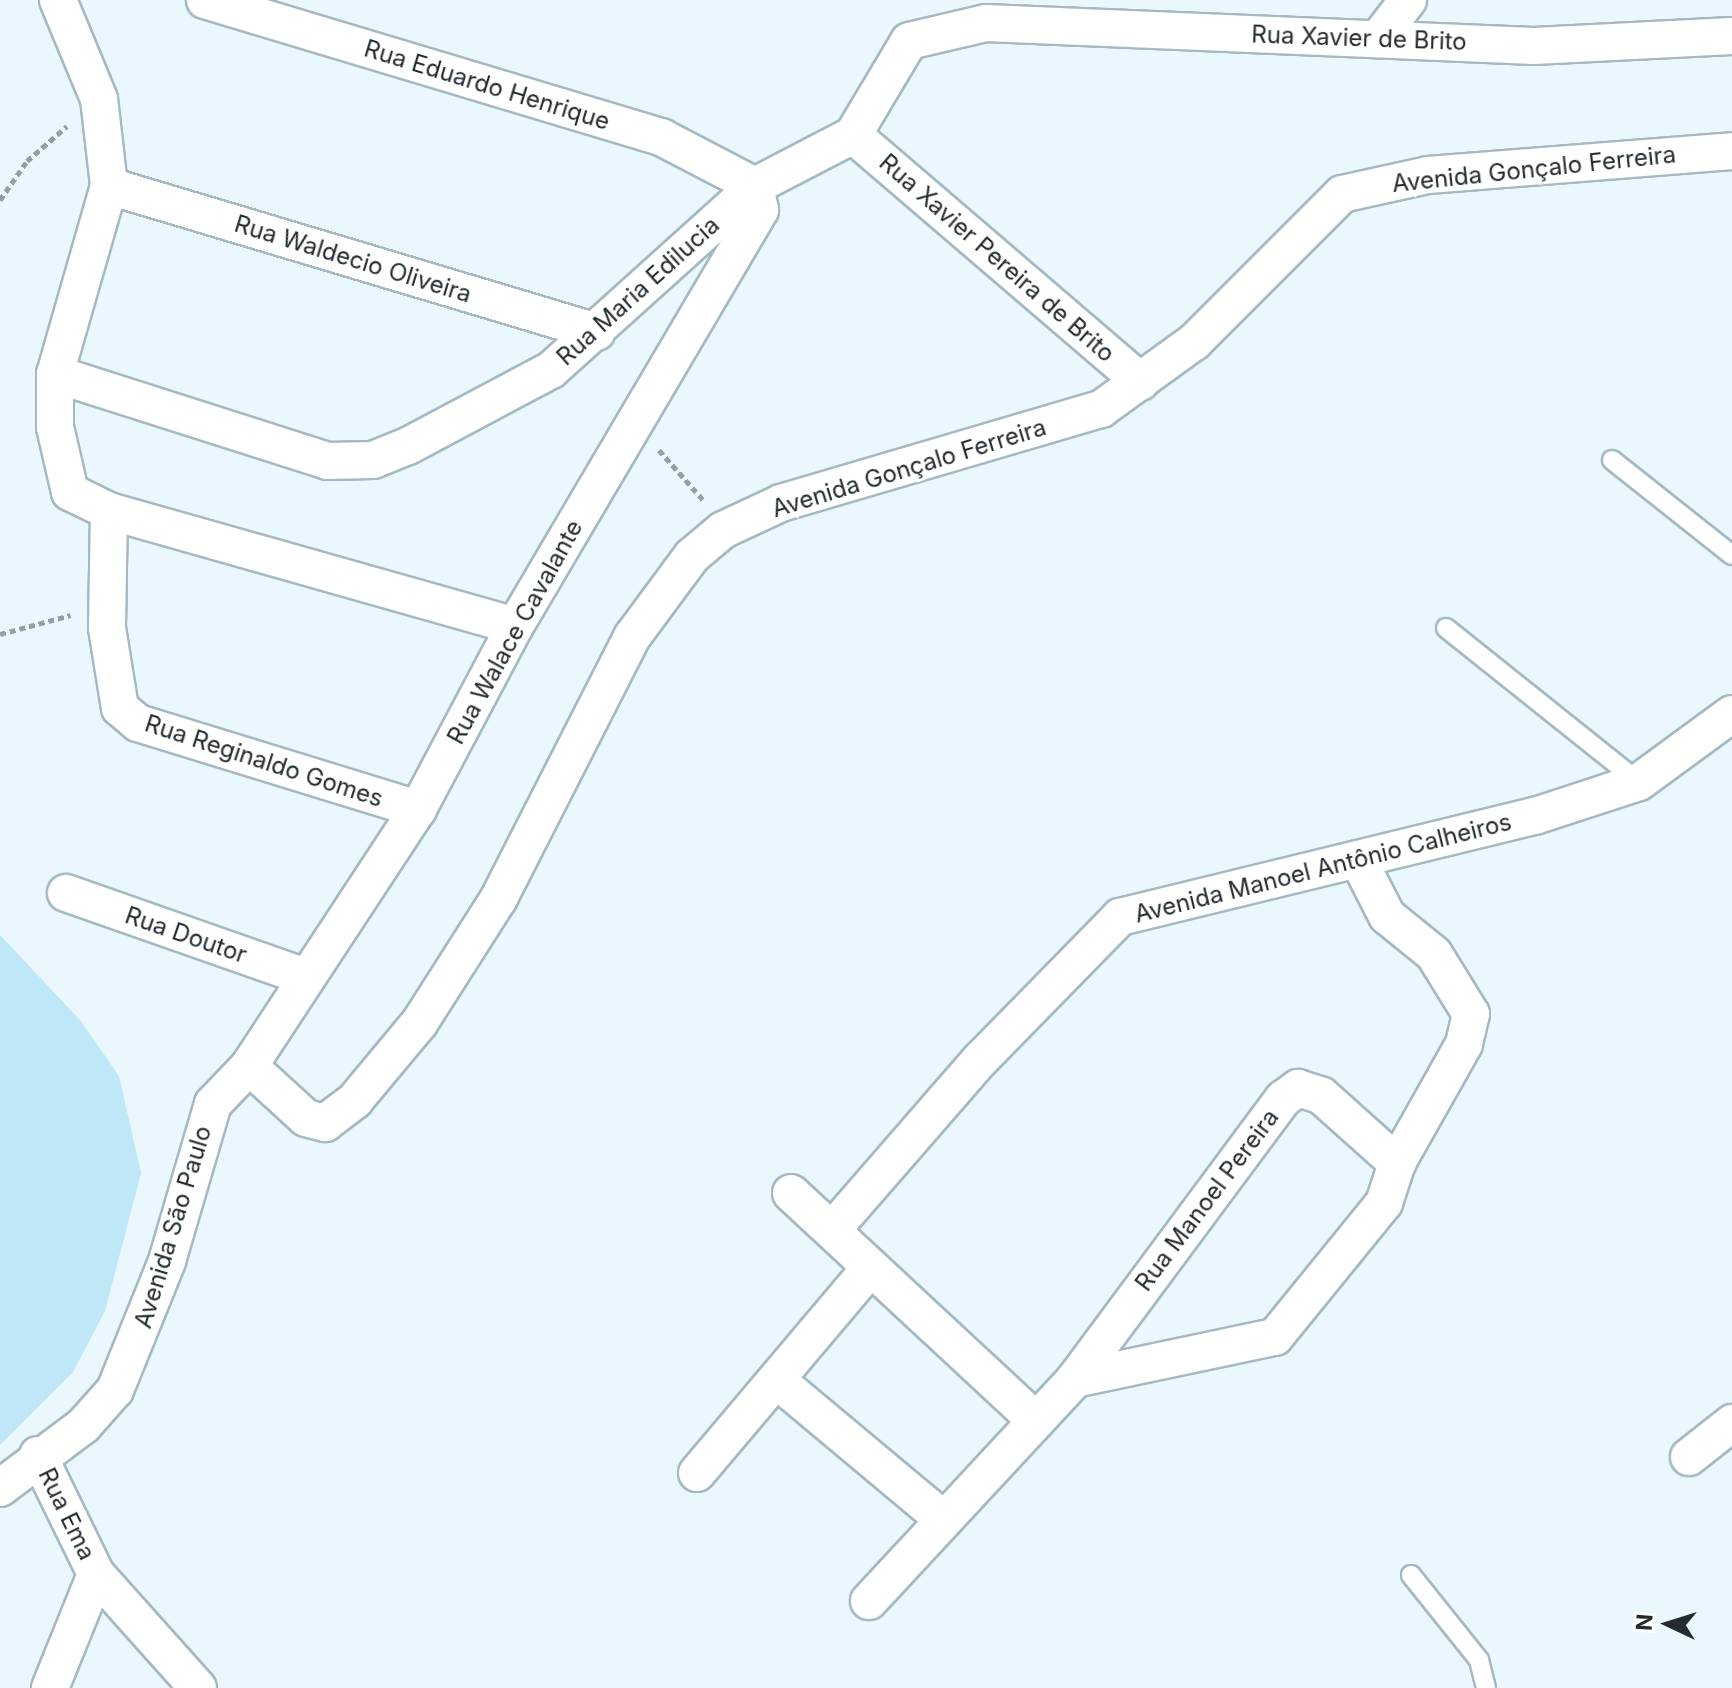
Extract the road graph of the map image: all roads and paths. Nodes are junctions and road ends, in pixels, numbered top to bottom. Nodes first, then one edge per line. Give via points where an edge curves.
1 (58, 0) edge
2 (205, 0) edge
3 (1408, 0) edge
4 (988, 12) edge
5 (1732, 36) edge
6 (1378, 39) junction
7 (99, 99) junction
8 (853, 135) junction
9 (1732, 151) edge
10 (109, 186) junction
11 (758, 188) junction
12 (0, 200) edge
13 (597, 332) junction
14 (55, 374) junction
15 (1141, 382) junction
16 (631, 428) junction
17 (1612, 460) dead end
18 (109, 511) junction
19 (723, 530) junction
20 (1732, 555) edge
21 (113, 582) junction
22 (515, 626) junction
23 (1446, 628) dead end
24 (0, 634) edge
25 (1732, 714) edge
26 (1639, 782) junction
27 (418, 809) junction
28 (1358, 859) junction
29 (66, 893) dead end
30 (306, 977) junction
31 (249, 1066) junction
32 (1397, 1163) junction
33 (791, 1193) dead end
34 (832, 1230) junction
35 (870, 1268) junction
36 (1075, 1379) junction
37 (779, 1382) junction
38 (1036, 1421) junction
39 (1732, 1423) edge
40 (38, 1455) junction
41 (1689, 1457) dead end
42 (697, 1473) dead end
43 (0, 1488) edge
44 (944, 1520) junction
45 (96, 1574) junction
46 (1411, 1575) dead end
47 (869, 1601) dead end
48 (50, 1688) edge
49 (198, 1688) edge
50 (1486, 1688) edge

1 - 7 street
2 - 11 street, Rua Eduardo Henrique via 661,137
3 - 6 street
4 - 6 street, Rua Xavier de Brito
4 - 8 street via 909,41
5 - 6 street, Rua Xavier de Brito via 1534,46
7 - 10 street
7 - 12 path via 27,161
8 - 11 street, Rua Maria Edilucia
8 - 15 street, Rua Xavier Pereira de Brito
9 - 15 street, Avenida Gonçalo Ferreira via 1428,175 1342,194 1308,220 1194,342
10 - 13 street, Rua Waldecio Oliveira
10 - 14 street
11 - 13 street, Rua Maria Edilucia
11 - 16 street, Rua Walace Cavalante via 746,239
13 - 14 street, Rua Maria Edilucia via 551,370 408,446 350,462 297,454
14 - 18 street via 55,427 70,492
15 - 19 street, Avenida Gonçalo Ferreira via 1075,418 781,503
16 - 19 path via 683,470
16 - 22 street, Rua Walace Cavalante
17 - 20 lane
18 - 21 street, Rua Reginaldo Gomes
18 - 22 street
19 - 31 street, Avenida Gonçalo Ferreira via 692,556 632,637 499,898 420,1022 355,1100 325,1123 306,1118
21 - 24 path via 74,615
21 - 27 street, Rua Reginaldo Gomes via 112,681 120,708 138,723
22 - 27 street, Rua Walace Cavalante
23 - 26 lane
25 - 26 street, Avenida Manoel Antônio Calheiros
26 - 28 street, Avenida Manoel Antônio Calheiros via 1535,816
27 - 30 street, Rua Walace Cavalante
28 - 32 street via 1387,916 1434,954 1471,1014 1434,1103
28 - 34 street, Avenida Manoel Antônio Calheiros via 1120,917 980,1060
29 - 30 street, Rua Doutor
30 - 31 street, Rua Walace Cavalante
31 - 40 street, Avenida São Paulo via 205,1120 167,1261 115,1390 83,1426
32 - 36 street via 1375,1217 1275,1337
32 - 36 street, Rua Manoel Pereira via 1322,1096 1298,1088 1252,1138
33 - 34 street
34 - 35 street
35 - 37 street
35 - 38 street
36 - 38 street, Rua Manoel Pereira
37 - 42 street
37 - 44 street
38 - 44 street, Rua Manoel Pereira
39 - 41 street
40 - 43 street, Avenida São Paulo
40 - 45 street, Rua Ema
44 - 47 street, Rua Manoel Pereira
45 - 48 street, Rua Ema
45 - 49 street, Rua Ema
46 - 50 lane via 1479,1660

